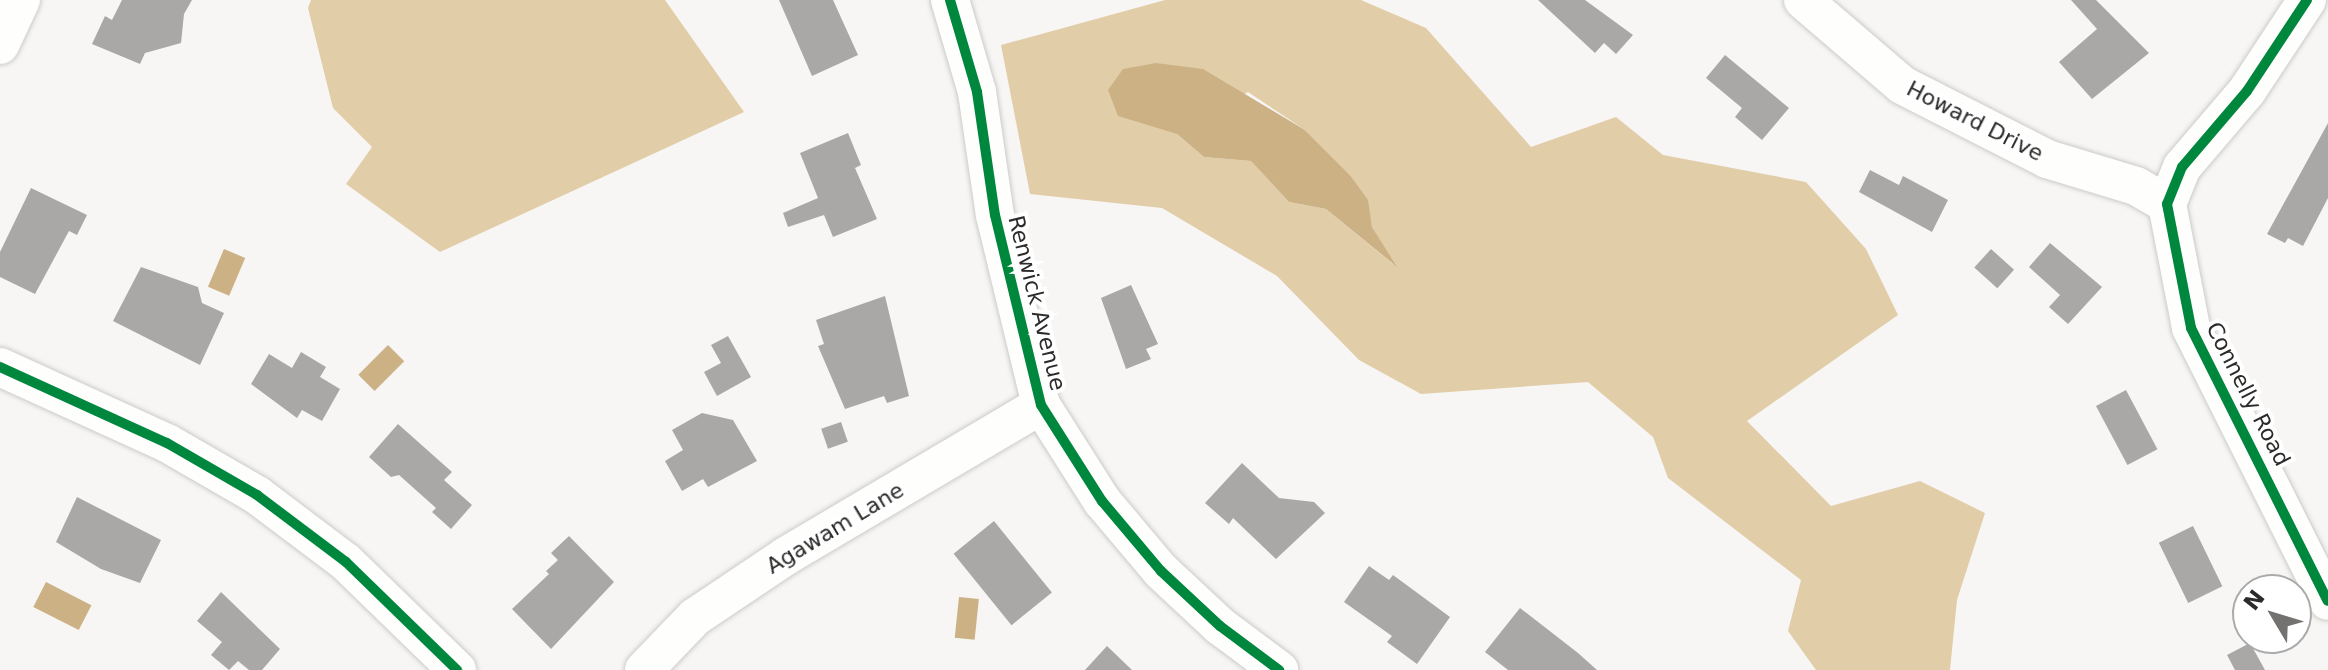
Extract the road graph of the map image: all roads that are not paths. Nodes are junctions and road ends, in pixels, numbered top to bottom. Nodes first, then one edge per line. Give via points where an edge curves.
1 (21, 0) edge
2 (950, 0) edge
3 (1803, 0) edge
4 (2307, 0) edge
5 (0, 45) edge
6 (2167, 204) junction
7 (0, 367) edge
8 (1041, 405) junction
9 (2328, 601) edge
10 (457, 670) edge
11 (644, 670) edge
12 (1279, 670) edge

1 - 5 street
2 - 8 street, Renwick Avenue via 977,92 995,215
3 - 6 street, Howard Drive via 1902,85 2047,159 2136,186
4 - 6 street via 2247,91 2182,167
6 - 9 street, Connelly Road via 2191,328
7 - 10 street via 167,443 257,495 346,562
8 - 11 street, Agawam Lane via 695,617
8 - 12 street, Renwick Avenue via 1102,501 1161,571 1220,626

